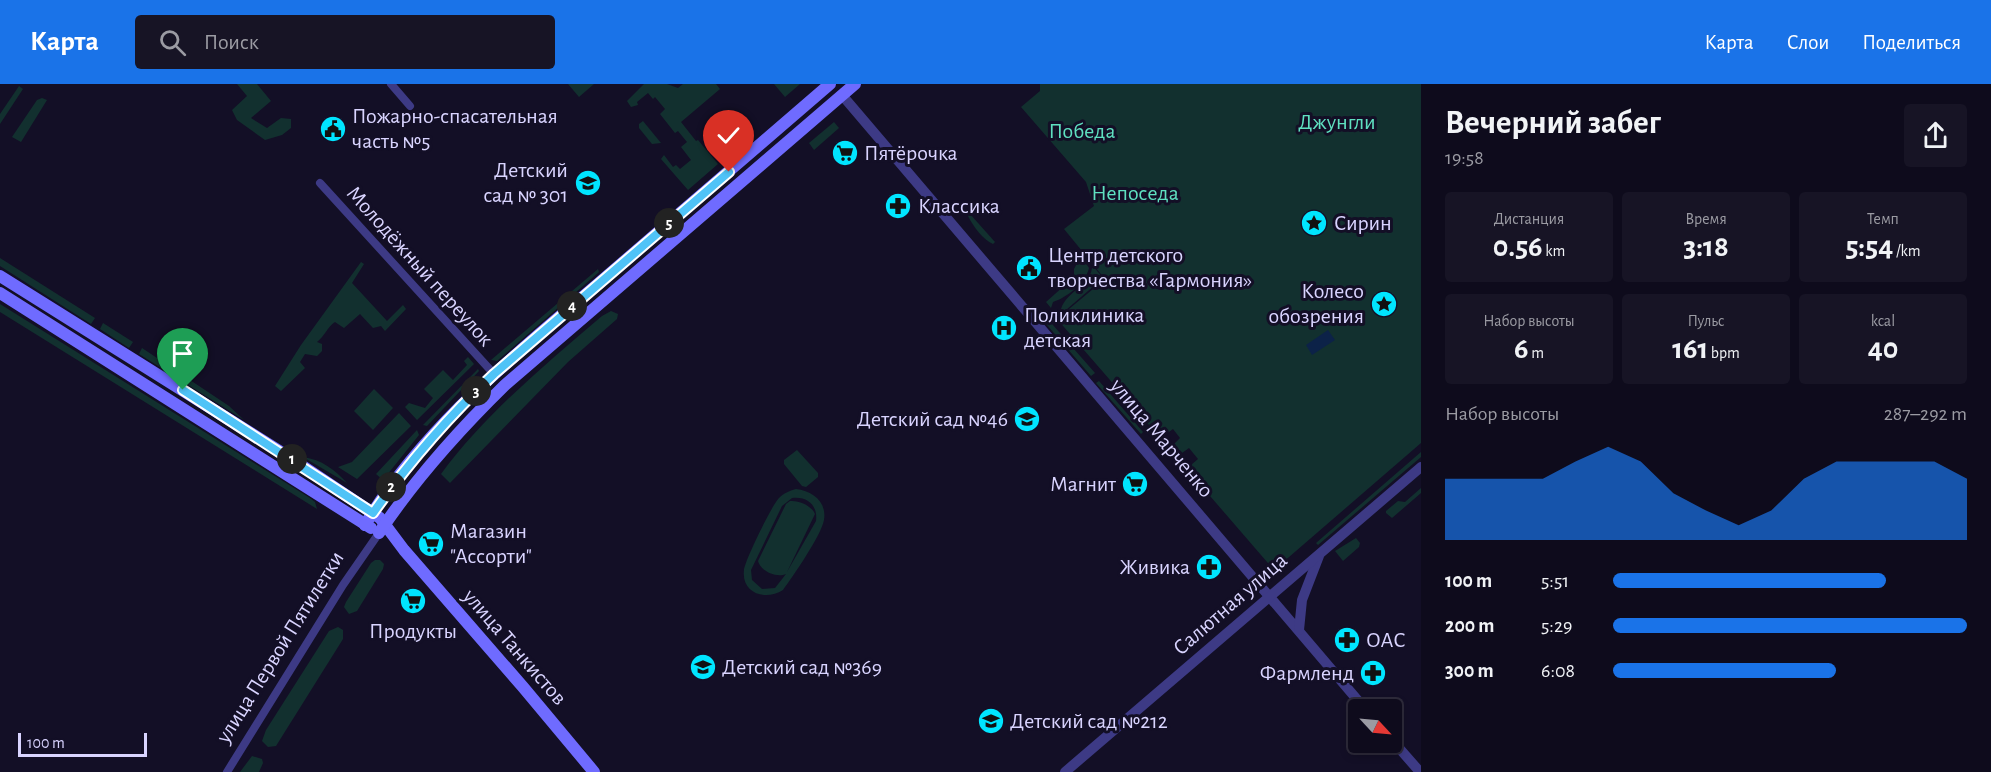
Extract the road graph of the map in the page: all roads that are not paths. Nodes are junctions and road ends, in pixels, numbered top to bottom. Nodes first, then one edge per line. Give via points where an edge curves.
1 (391, 84) edge
2 (831, 84) edge
3 (855, 84) edge
4 (842, 95) junction
5 (410, 106) dead end
6 (320, 183) dead end
7 (0, 276) edge
8 (0, 292) edge
9 (494, 374) junction
10 (1421, 467) edge
11 (373, 513) junction
12 (365, 525) junction
13 (382, 528) junction
14 (370, 546) junction
15 (1321, 552) junction
16 (1269, 596) junction
17 (1299, 630) junction
18 (1357, 699) edge
19 (1402, 751) edge
20 (227, 772) edge
21 (594, 772) edge
22 (1065, 772) edge
23 (1420, 772) edge

1 - 5 street
2 - 4 main road, улица Марченко
2 - 9 main road
3 - 4 main road, улица Первой Пятилетки
4 - 13 main road, улица Первой Пятилетки via 506,386 438,455
4 - 16 street, улица Марченко
6 - 9 street, Молодёжный переулок
7 - 11 main road, улица Танкистов
8 - 12 main road, улица Танкистов
9 - 11 main road via 431,437
10 - 15 street, Салютная улица
11 - 12 main road
11 - 13 main road, улица Танкистов
12 - 13 main road, улица Танкистов
12 - 14 street, улица Первой Пятилетки
13 - 14 street, улица Первой Пятилетки
13 - 21 main road, улица Танкистов
14 - 20 street, улица Первой Пятилетки
15 - 16 street, Салютная улица
15 - 17 street via 1302,600
16 - 17 street, улица Марченко
16 - 22 street, Салютная улица
17 - 18 street, улица Марченко
19 - 23 street

